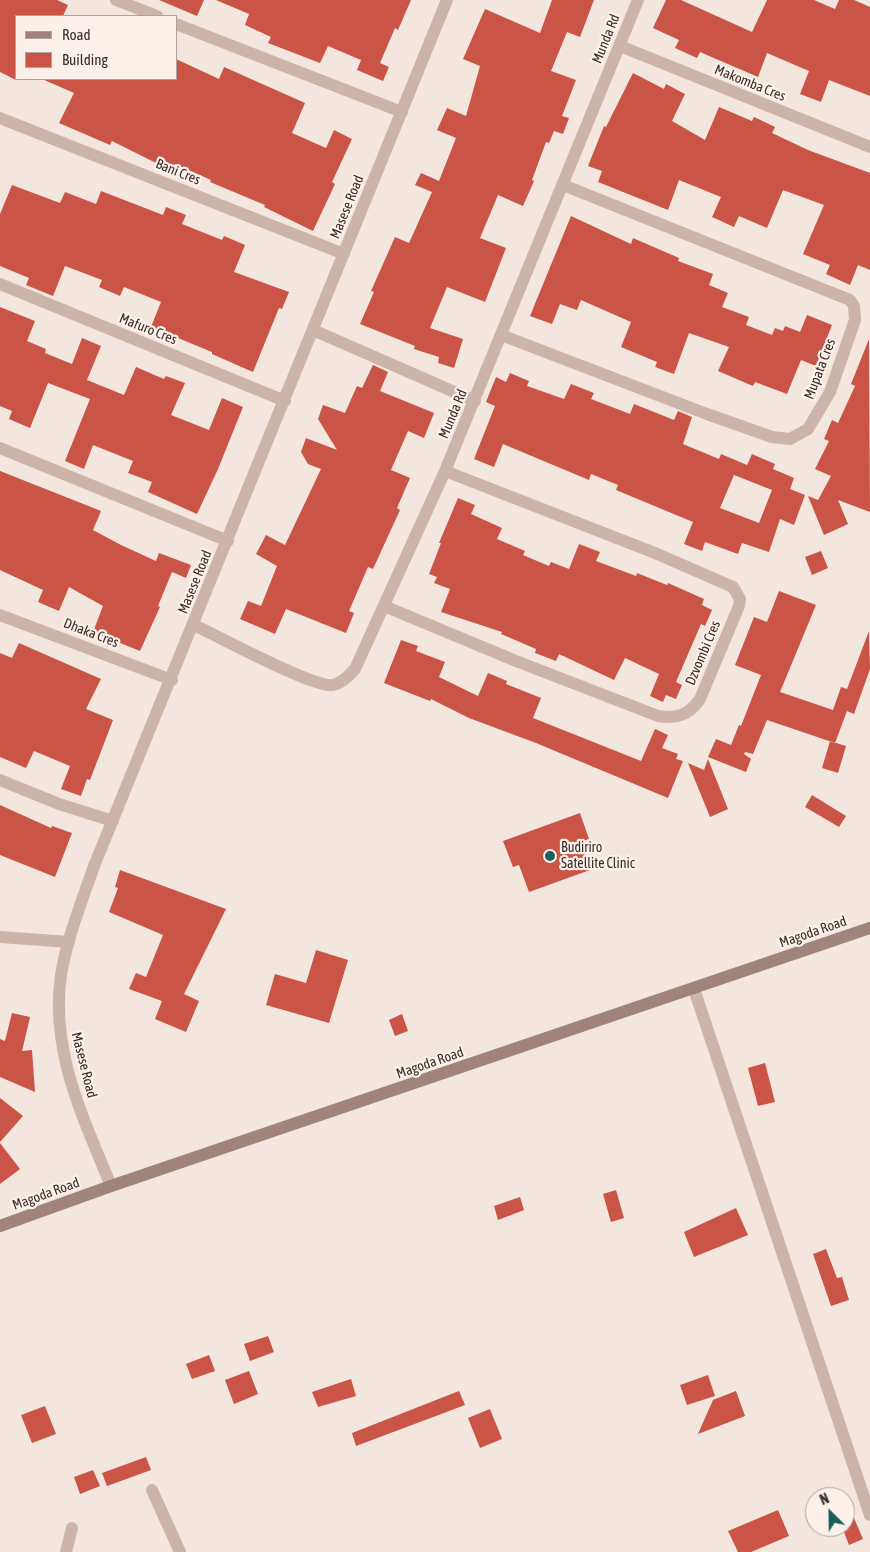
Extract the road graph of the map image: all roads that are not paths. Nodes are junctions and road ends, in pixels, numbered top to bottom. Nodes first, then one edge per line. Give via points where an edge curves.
1 (116, 0) edge
2 (447, 0) edge
3 (638, 0) edge
4 (154, 15) edge
5 (178, 25) edge
6 (620, 46) junction
7 (402, 112) junction
8 (0, 118) edge
9 (870, 147) edge
10 (563, 185) junction
11 (344, 254) junction
12 (0, 284) edge
13 (314, 330) junction
14 (501, 334) junction
15 (285, 401) junction
16 (475, 401) junction
17 (0, 448) edge
18 (445, 471) junction
19 (228, 542) junction
20 (384, 606) junction
21 (0, 615) edge
22 (194, 625) junction
23 (172, 680) junction
24 (0, 780) edge
25 (113, 821) junction
26 (870, 928) edge
27 (0, 936) edge
28 (68, 942) junction
29 (694, 989) junction
30 (111, 1186) junction
31 (0, 1226) edge
32 (152, 1490) dead end
33 (870, 1515) edge
34 (72, 1528) dead end
35 (66, 1552) edge
36 (180, 1552) edge

1 - 4 street
2 - 7 street, Masese Road
3 - 6 street, Munda Rd
5 - 7 street
6 - 9 street, Makomba Cres
6 - 10 street, Munda Rd
7 - 11 street, Masese Road
8 - 11 street, Bani Cres
10 - 14 street, Munda Rd
10 - 14 street, Mupata Cres via 850,300 854,306 854,320 830,392 808,429 799,436 782,439 707,414
11 - 13 street, Masese Road
12 - 15 street, Mafuro Cres
13 - 15 street, Masese Road
13 - 16 street
14 - 16 street, Munda Rd
15 - 19 street, Masese Road
16 - 18 street, Munda Rd
17 - 19 street
18 - 20 street, Munda Rd
18 - 20 street, Dzvombi Cres via 733,587 740,599 739,606 700,698 693,710 682,716 658,716 516,662
19 - 22 street, Masese Road
20 - 22 street, Munda Rd via 355,669 348,678 332,685 301,676
21 - 23 street, Dhaka Cres
22 - 23 street, Masese Road
23 - 25 street, Masese Road
24 - 25 street
25 - 28 street, Masese Road
26 - 29 street, Magoda Road
27 - 28 street
28 - 30 street, Masese Road via 58,1008 60,1038 76,1102
29 - 30 street, Magoda Road
29 - 33 street
30 - 31 street, Magoda Road
32 - 36 street
34 - 35 street

